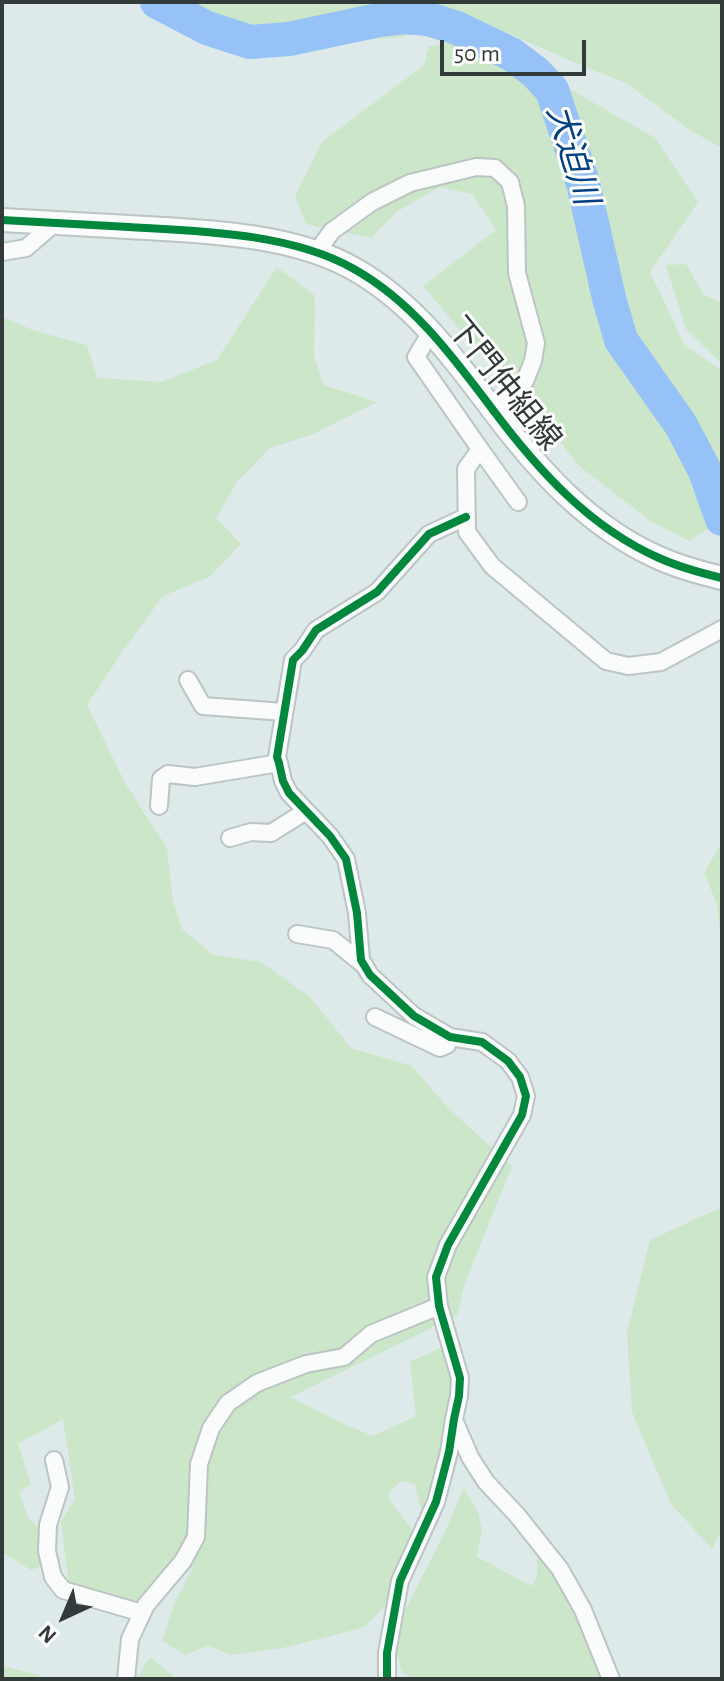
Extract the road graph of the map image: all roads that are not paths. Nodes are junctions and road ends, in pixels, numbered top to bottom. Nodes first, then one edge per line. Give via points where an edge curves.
1 (2, 220) edge
2 (55, 223) junction
3 (2, 252) edge
4 (316, 253) junction
5 (431, 332) junction
6 (496, 414) junction
7 (480, 449) junction
8 (518, 502) dead end
9 (466, 517) junction
10 (722, 578) edge
11 (722, 629) edge
12 (188, 680) dead end
13 (284, 712) junction
14 (279, 763) junction
15 (159, 806) dead end
16 (306, 811) junction
17 (230, 838) dead end
18 (297, 934) dead end
19 (364, 965) junction
20 (375, 1017) dead end
21 (450, 1037) junction
22 (439, 1306) junction
23 (454, 1419) junction
24 (54, 1460) dead end
25 (142, 1613) junction
26 (126, 1679) edge
27 (387, 1679) edge
28 (611, 1679) edge

1 - 2 street, 下門仲組線
2 - 3 street via 26,248
2 - 4 street, 下門仲組線 via 216,232
4 - 5 street, 下門仲組線 via 383,287
4 - 6 street via 332,231 410,183 476,167 495,168 510,182 516,206 517,273 536,343 525,381
5 - 6 street, 下門仲組線
5 - 7 street via 416,357
6 - 10 street, 下門仲組線 via 542,470 595,520 659,558
7 - 8 street
7 - 9 street via 466,469
9 - 11 street via 467,532 492,566 606,661 628,666 661,662
9 - 13 street via 429,534 377,592 316,630 293,660
12 - 13 street via 203,706
13 - 14 street
14 - 15 street via 195,777 168,774 161,779
14 - 16 street via 289,793
16 - 17 street via 271,833
16 - 19 street via 346,859
18 - 19 street via 333,940
19 - 21 street via 414,1016
20 - 21 street via 440,1048
21 - 22 street via 482,1042 508,1061 526,1096 522,1115 448,1245 436,1277
22 - 23 street via 460,1378
22 - 25 street via 371,1334 344,1357 306,1364 257,1383 228,1403 211,1428 199,1464 196,1537
23 - 27 street via 436,1502 400,1581
23 - 28 street via 486,1482 560,1569
24 - 25 street via 60,1487 48,1525 53,1577 63,1590
25 - 26 street via 130,1639

